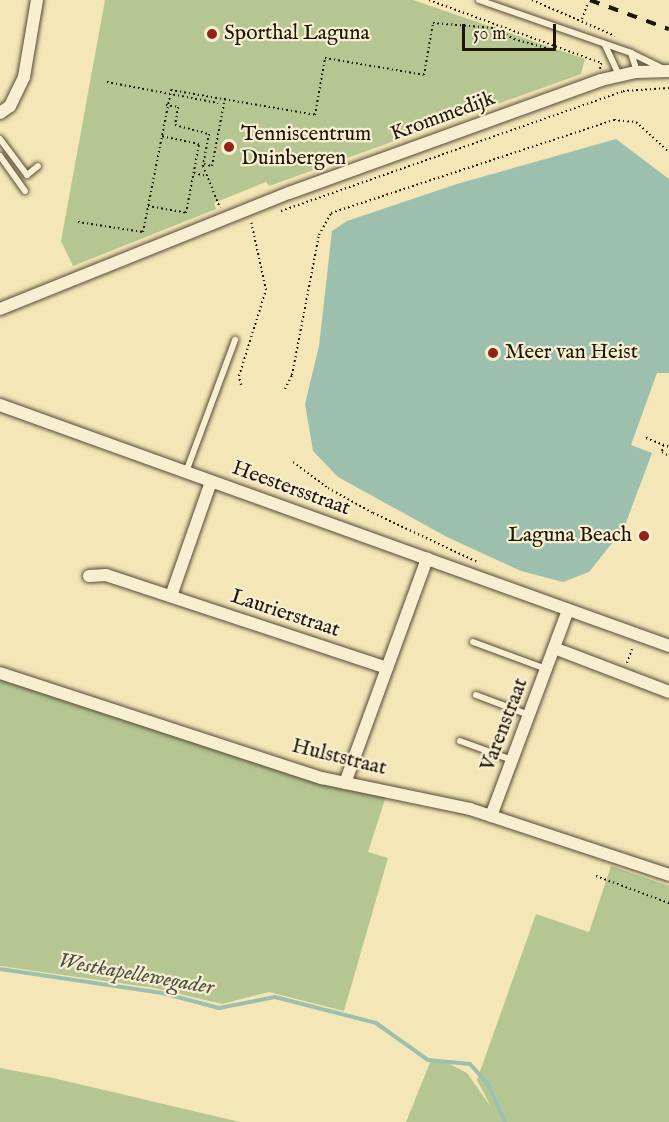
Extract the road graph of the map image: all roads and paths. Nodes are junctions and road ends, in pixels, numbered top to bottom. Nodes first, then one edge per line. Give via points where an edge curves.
1 (38, 0) edge
2 (429, 0) edge
3 (479, 0) edge
4 (532, 0) edge
5 (436, 1) edge
6 (587, 5) dead end
7 (604, 45) junction
8 (557, 51) dead end
9 (631, 53) junction
10 (668, 71) edge
11 (637, 72) junction
12 (599, 74) dead end
13 (618, 75) junction
14 (107, 82) dead end
15 (669, 88) edge
16 (168, 94) junction
17 (225, 98) junction
18 (218, 103) dead end
19 (166, 105) junction
20 (0, 113) edge
21 (160, 136) junction
22 (0, 139) edge
23 (669, 152) edge
24 (0, 156) edge
25 (204, 164) junction
26 (38, 166) dead end
27 (194, 173) junction
28 (207, 176) junction
29 (26, 191) dead end
30 (148, 206) junction
31 (272, 214) dead end
32 (249, 216) junction
33 (262, 218) dead end
34 (225, 219) junction
35 (78, 222) dead end
36 (240, 226) dead end
37 (0, 309) edge
38 (235, 340) dead end
39 (241, 385) dead end
40 (285, 389) dead end
41 (0, 405) edge
42 (646, 438) dead end
43 (663, 445) junction
44 (669, 447) edge
45 (669, 456) edge
46 (293, 462) dead end
47 (186, 472) junction
48 (211, 482) junction
49 (427, 559) junction
50 (478, 563) dead end
51 (89, 576) dead end
52 (171, 596) junction
53 (568, 610) junction
54 (636, 634) junction
55 (473, 642) dead end
56 (669, 646) edge
57 (554, 648) junction
58 (387, 668) junction
59 (547, 669) junction
60 (0, 673) edge
61 (624, 674) junction
62 (669, 692) edge
63 (476, 695) dead end
64 (529, 715) junction
65 (460, 741) dead end
66 (512, 760) junction
67 (345, 783) junction
68 (491, 816) junction
69 (596, 876) dead end
70 (669, 876) edge
71 (669, 903) edge

1 - 20 street via 24,77 10,106
2 - 5 path
3 - 7 lane
4 - 6 path via 582,19
5 - 12 path via 601,63
7 - 9 lane
7 - 13 lane
8 - 17 path via 514,39 494,28 433,23 424,75 325,58 315,115
9 - 10 lane
9 - 11 lane
10 - 11 street, Krommedijk
11 - 13 street, Krommedijk
13 - 32 street, Krommedijk
14 - 16 path
15 - 31 path via 623,91
16 - 17 path via 175,90
16 - 18 path
16 - 19 path
17 - 25 path via 212,166
19 - 21 path
19 - 25 path via 178,107 175,124 209,134
21 - 27 path via 199,144
21 - 30 path
22 - 26 lane via 27,175
23 - 40 path via 636,122 614,120 331,213 319,235 292,375
24 - 29 lane
25 - 28 path
27 - 28 path
27 - 30 path via 186,213
28 - 34 path
30 - 35 path via 140,234
32 - 33 path
32 - 34 street, Krommedijk
32 - 36 path
32 - 39 path via 266,290 238,375
34 - 37 street, Krommedijk
38 - 47 lane
41 - 47 street, Heestersstraat
42 - 43 path
43 - 44 path
43 - 45 path via 662,452
46 - 50 path via 328,488 373,513
47 - 48 street, Heestersstraat
48 - 49 street, Heestersstraat
48 - 52 street
49 - 53 street, Heestersstraat
49 - 58 street
51 - 52 street, Laurierstraat via 106,575
52 - 58 street, Laurierstraat
53 - 54 street, Heestersstraat
53 - 57 street
54 - 56 street, Heestersstraat
54 - 61 path
55 - 59 lane
57 - 59 street, Varenstraat
57 - 61 street
58 - 67 street
59 - 64 street, Varenstraat
60 - 67 street, Hulststraat
61 - 62 street
63 - 64 lane
64 - 66 street, Varenstraat
65 - 66 lane
66 - 68 street, Varenstraat
67 - 68 street, Hulststraat via 429,798
68 - 70 street, Hulststraat
69 - 71 path

